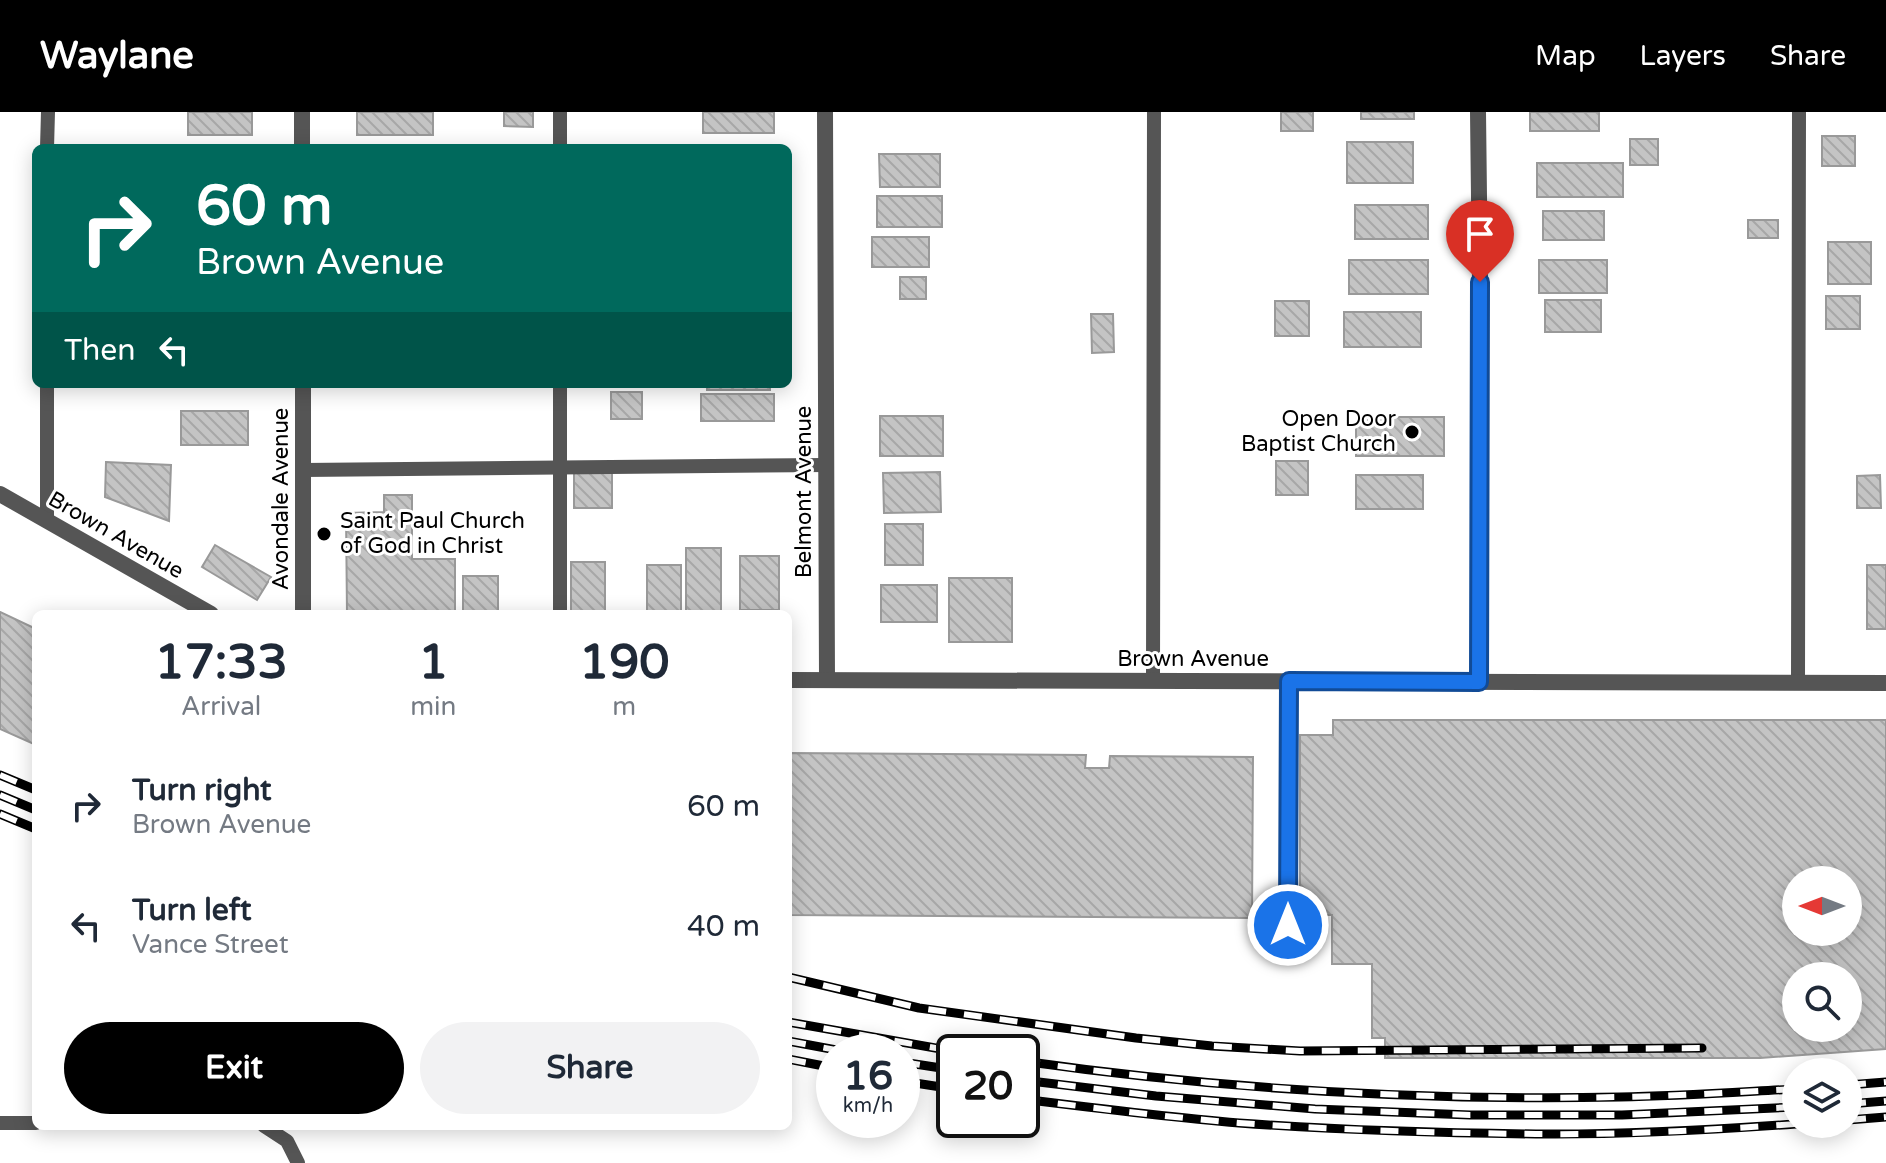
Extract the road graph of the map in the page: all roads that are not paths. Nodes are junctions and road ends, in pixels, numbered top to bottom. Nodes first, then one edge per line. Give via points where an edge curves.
1 (48, 112) edge
2 (302, 112) edge
3 (560, 112) edge
4 (825, 112) edge
5 (1154, 112) edge
6 (1478, 112) edge
7 (1799, 112) edge
8 (47, 144) edge
9 (302, 144) edge
10 (560, 144) edge
11 (47, 388) edge
12 (303, 388) edge
13 (560, 388) edge
14 (826, 465) junction
15 (561, 468) junction
16 (303, 470) junction
17 (0, 494) edge
18 (47, 521) junction
19 (204, 610) edge
20 (303, 610) edge
21 (560, 610) edge
22 (792, 680) edge
23 (827, 680) junction
24 (1153, 681) junction
25 (1289, 681) junction
26 (1479, 682) junction
27 (1798, 683) junction
28 (1886, 683) edge
29 (1288, 925) dead end
30 (0, 1123) edge
31 (32, 1123) edge
32 (270, 1130) edge
33 (298, 1163) edge

1 - 8 lane
2 - 9 street
3 - 10 lane
4 - 14 street, Belmont Avenue
5 - 24 lane
6 - 26 street
7 - 27 lane
11 - 18 lane
12 - 16 street, Avondale Avenue
13 - 15 lane
14 - 15 lane
14 - 23 street, Belmont Avenue
15 - 16 lane
15 - 21 lane
16 - 20 street, Avondale Avenue
17 - 18 street, Brown Avenue
18 - 19 street, Brown Avenue
22 - 23 street, Brown Avenue
23 - 24 street, Brown Avenue
24 - 25 street, Brown Avenue
25 - 26 street, Brown Avenue
25 - 29 lane
26 - 27 street, Brown Avenue
27 - 28 street, Brown Avenue
30 - 31 lane
32 - 33 lane via 287,1141

